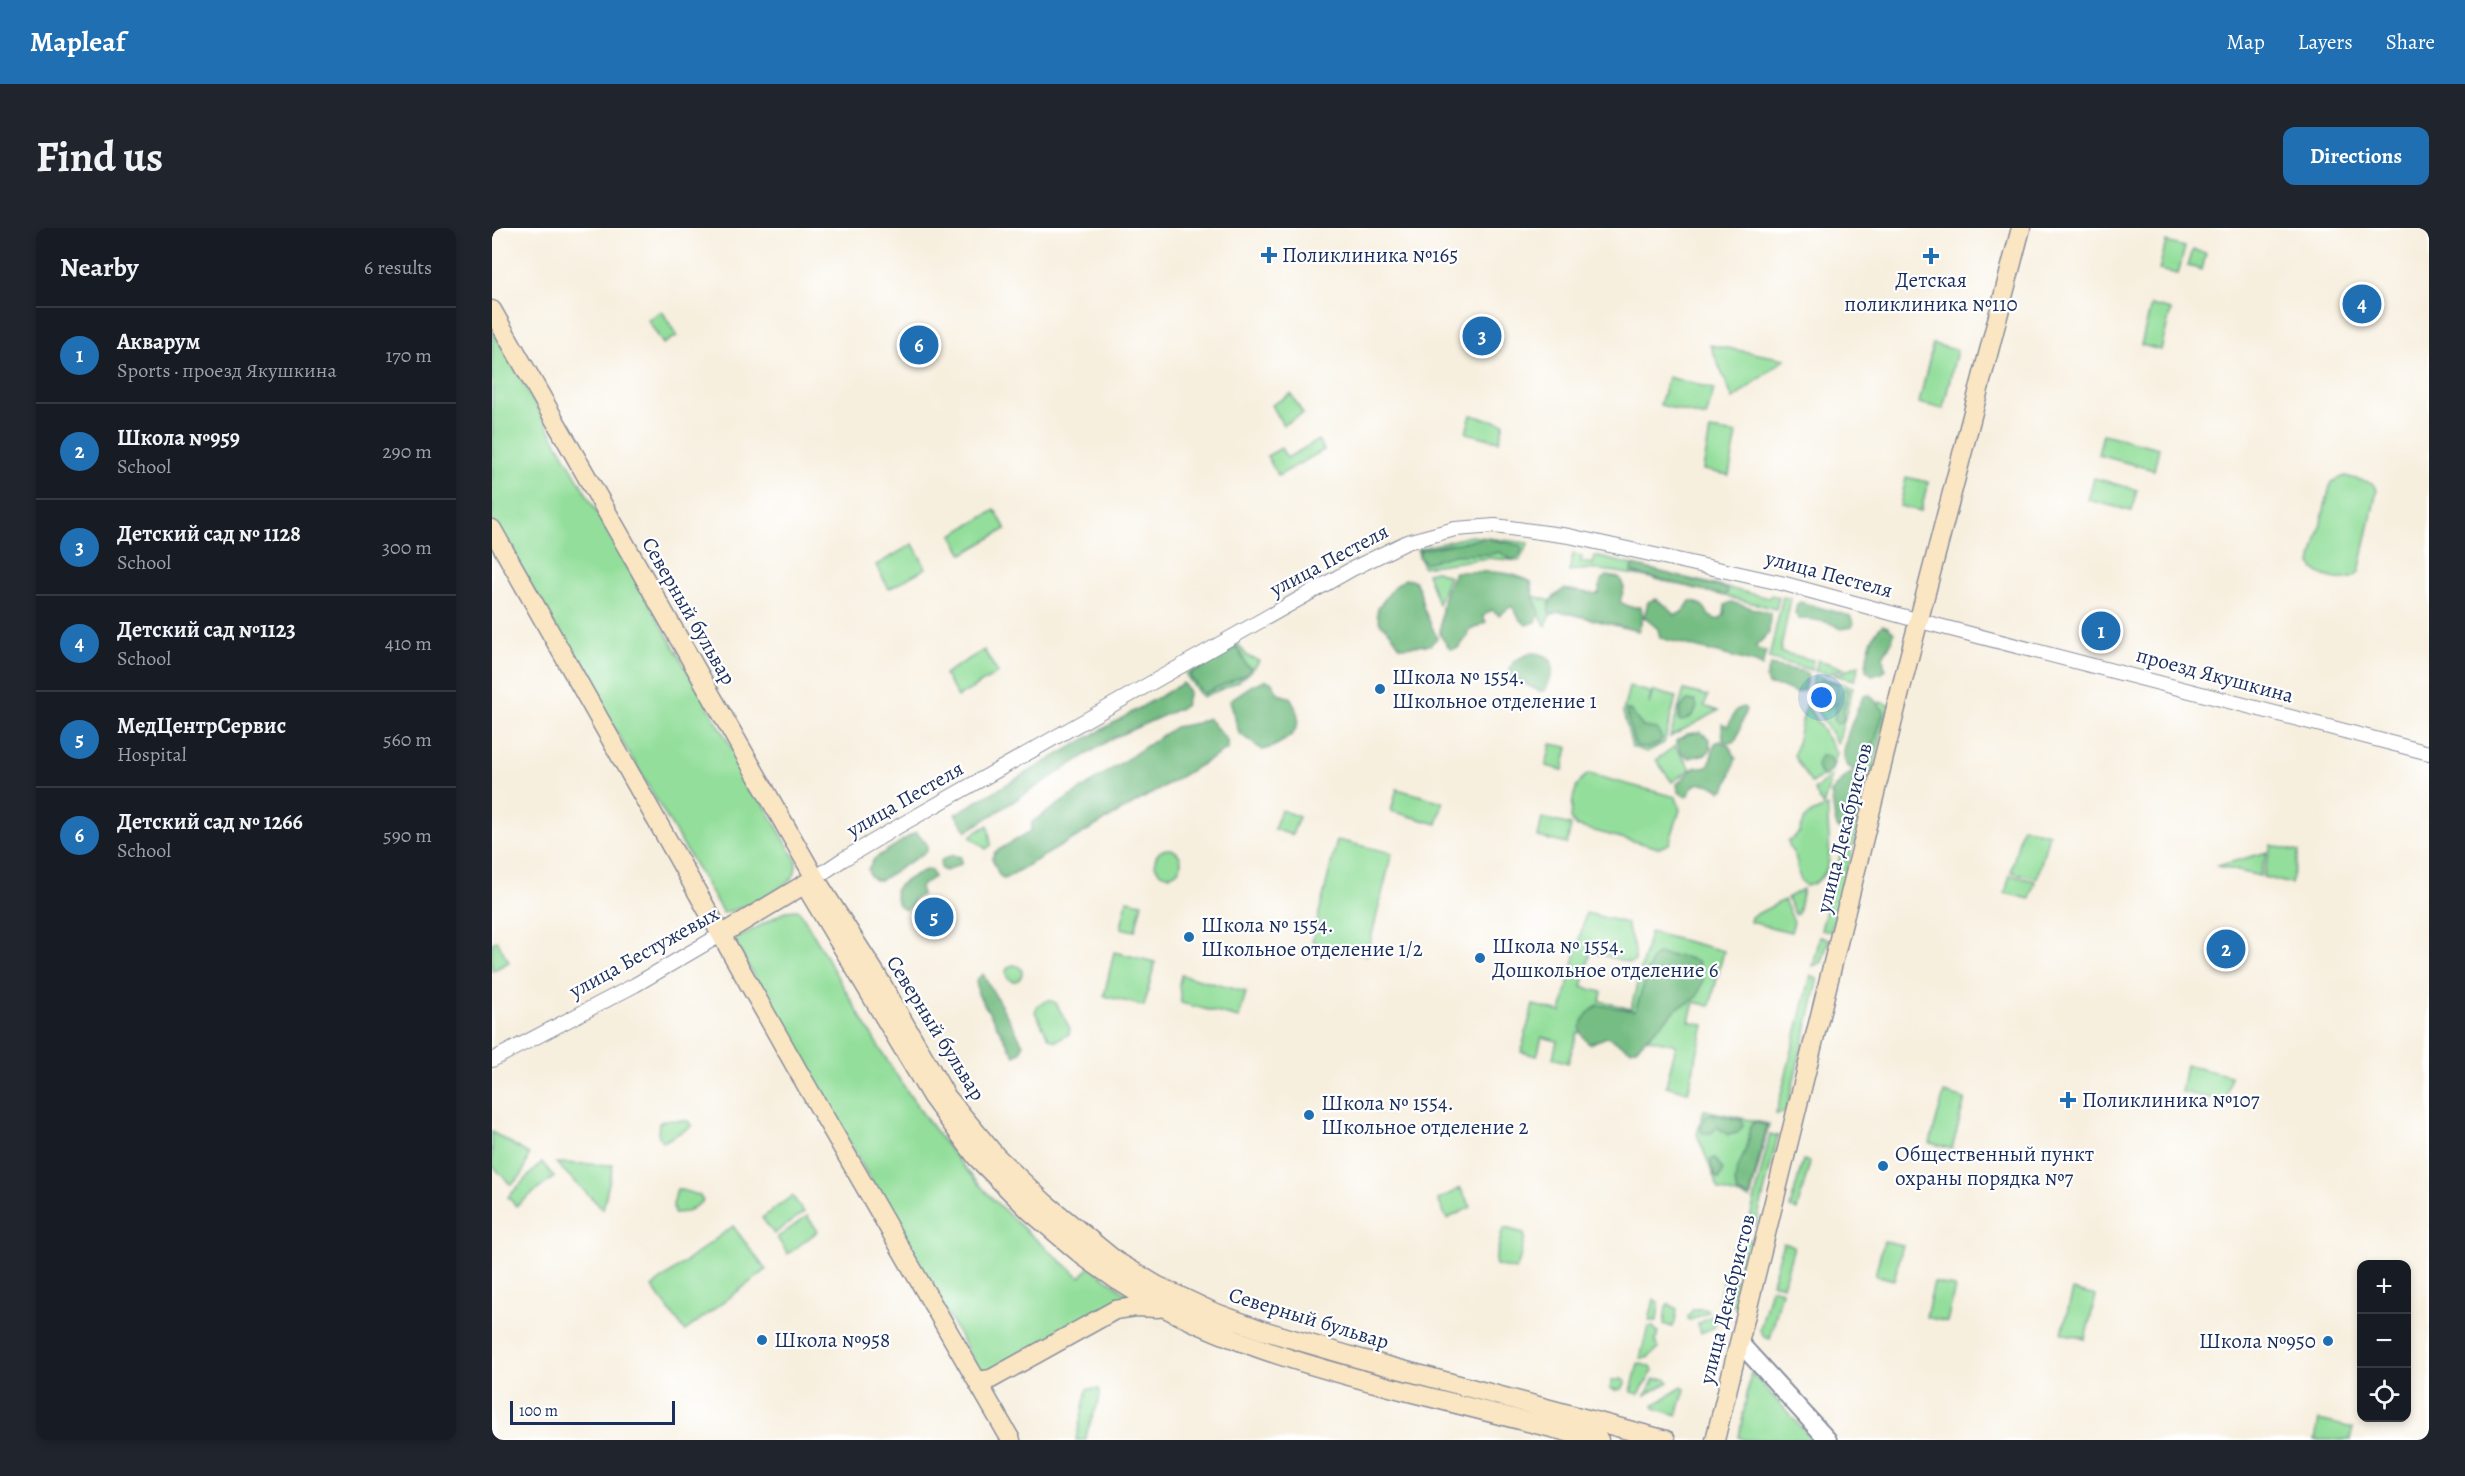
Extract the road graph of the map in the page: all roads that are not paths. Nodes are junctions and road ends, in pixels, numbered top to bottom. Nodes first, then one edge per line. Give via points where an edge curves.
1 (2021, 228) edge
2 (492, 310) edge
3 (492, 529) edge
4 (1920, 621) junction
5 (2429, 753) edge
6 (810, 881) junction
7 (722, 934) junction
8 (492, 1060) edge
9 (1163, 1309) junction
10 (1739, 1342) junction
11 (978, 1381) junction
12 (1011, 1440) edge
13 (1599, 1440) edge
14 (1666, 1440) edge
15 (1715, 1440) edge
16 (1828, 1440) edge

1 - 4 main road, улица Декабристов
2 - 6 main road, Северный бульвар
3 - 7 main road
4 - 5 street, проезд Якушкина
4 - 6 street, улица Пестеля via 1785,584 1569,536 1495,526 1455,529 1387,551 1308,593 899,826
4 - 10 main road, улица Декабристов
6 - 7 main road, улица Бестужевых
6 - 9 main road, Северный бульвар via 932,1097 978,1158 1031,1212 1084,1257
6 - 14 main road, Северный бульвар via 876,974 946,1095 996,1156 1085,1238 1116,1261 1210,1311 1262,1330
7 - 8 street, улица Бестужевых
7 - 11 main road
9 - 11 main road via 1115,1310 991,1379
9 - 13 main road, Северный бульвар via 1314,1367
10 - 15 main road, улица Декабристов
10 - 16 street
11 - 12 main road

